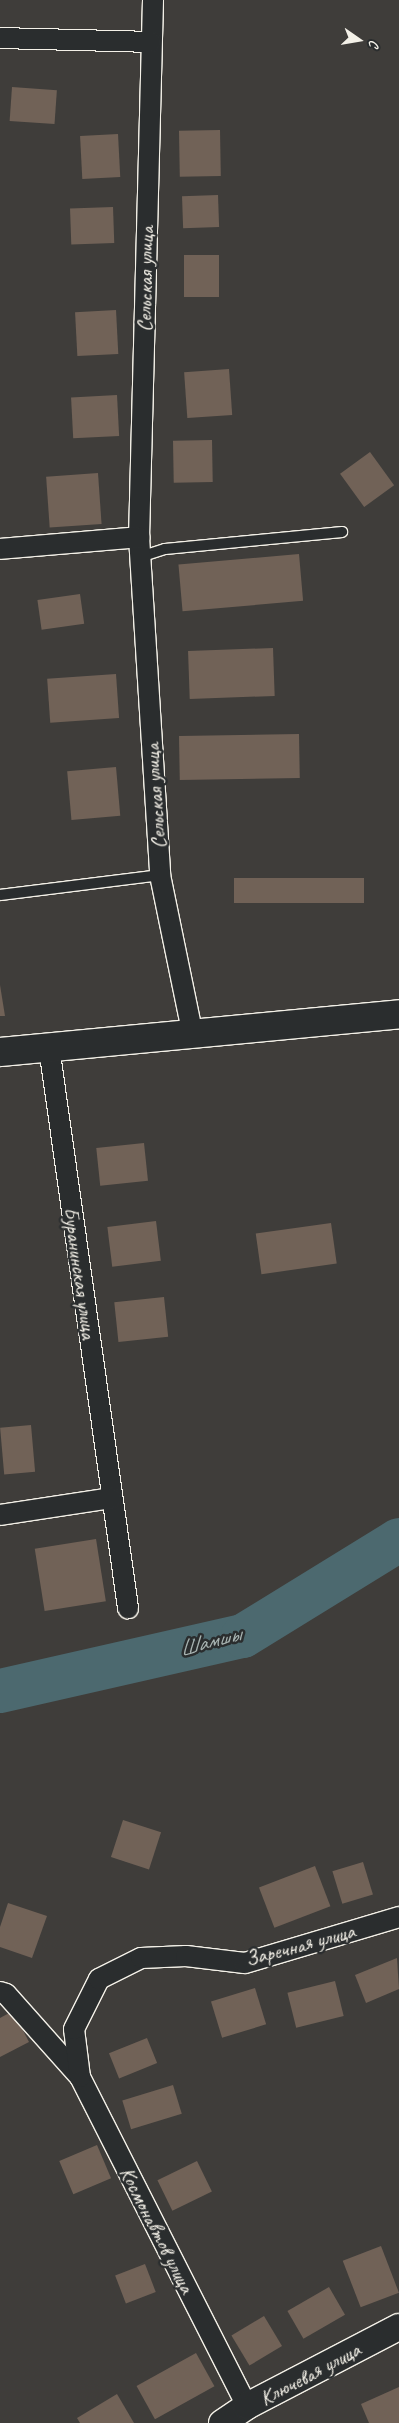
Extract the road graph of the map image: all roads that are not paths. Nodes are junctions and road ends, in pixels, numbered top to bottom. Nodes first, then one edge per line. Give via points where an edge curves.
1 (153, 0) edge
2 (0, 38) edge
3 (151, 42) junction
4 (342, 532) dead end
5 (139, 537) junction
6 (0, 549) edge
7 (140, 557) junction
8 (160, 874) junction
9 (0, 895) edge
10 (399, 1014) edge
11 (192, 1031) junction
12 (49, 1047) junction
13 (0, 1052) edge
14 (111, 1498) junction
15 (0, 1515) edge
16 (128, 1608) dead end
17 (399, 1917) edge
18 (0, 1992) edge
19 (80, 2077) junction
20 (399, 2327) edge
21 (247, 2406) junction
22 (223, 2423) edge

1 - 3 street, Сельская улица
2 - 3 street
3 - 5 street, Сельская улица
4 - 7 lane via 165,549
5 - 6 street
5 - 7 street, Сельская улица
7 - 8 street, Сельская улица
8 - 9 lane
8 - 11 street, Сельская улица
10 - 11 main road
11 - 12 main road
12 - 13 main road
12 - 14 street, Буранинская улица
14 - 15 street
14 - 16 street, Буранинская улица
17 - 19 street, Заречная улица via 245,1963 186,1956 141,1958 132,1962 99,1979 74,2029
18 - 19 street, Космонавтов улица via 6,1994
19 - 21 street, Космонавтов улица
20 - 21 street, Ключевая улица
21 - 22 street, Ключевая улица

